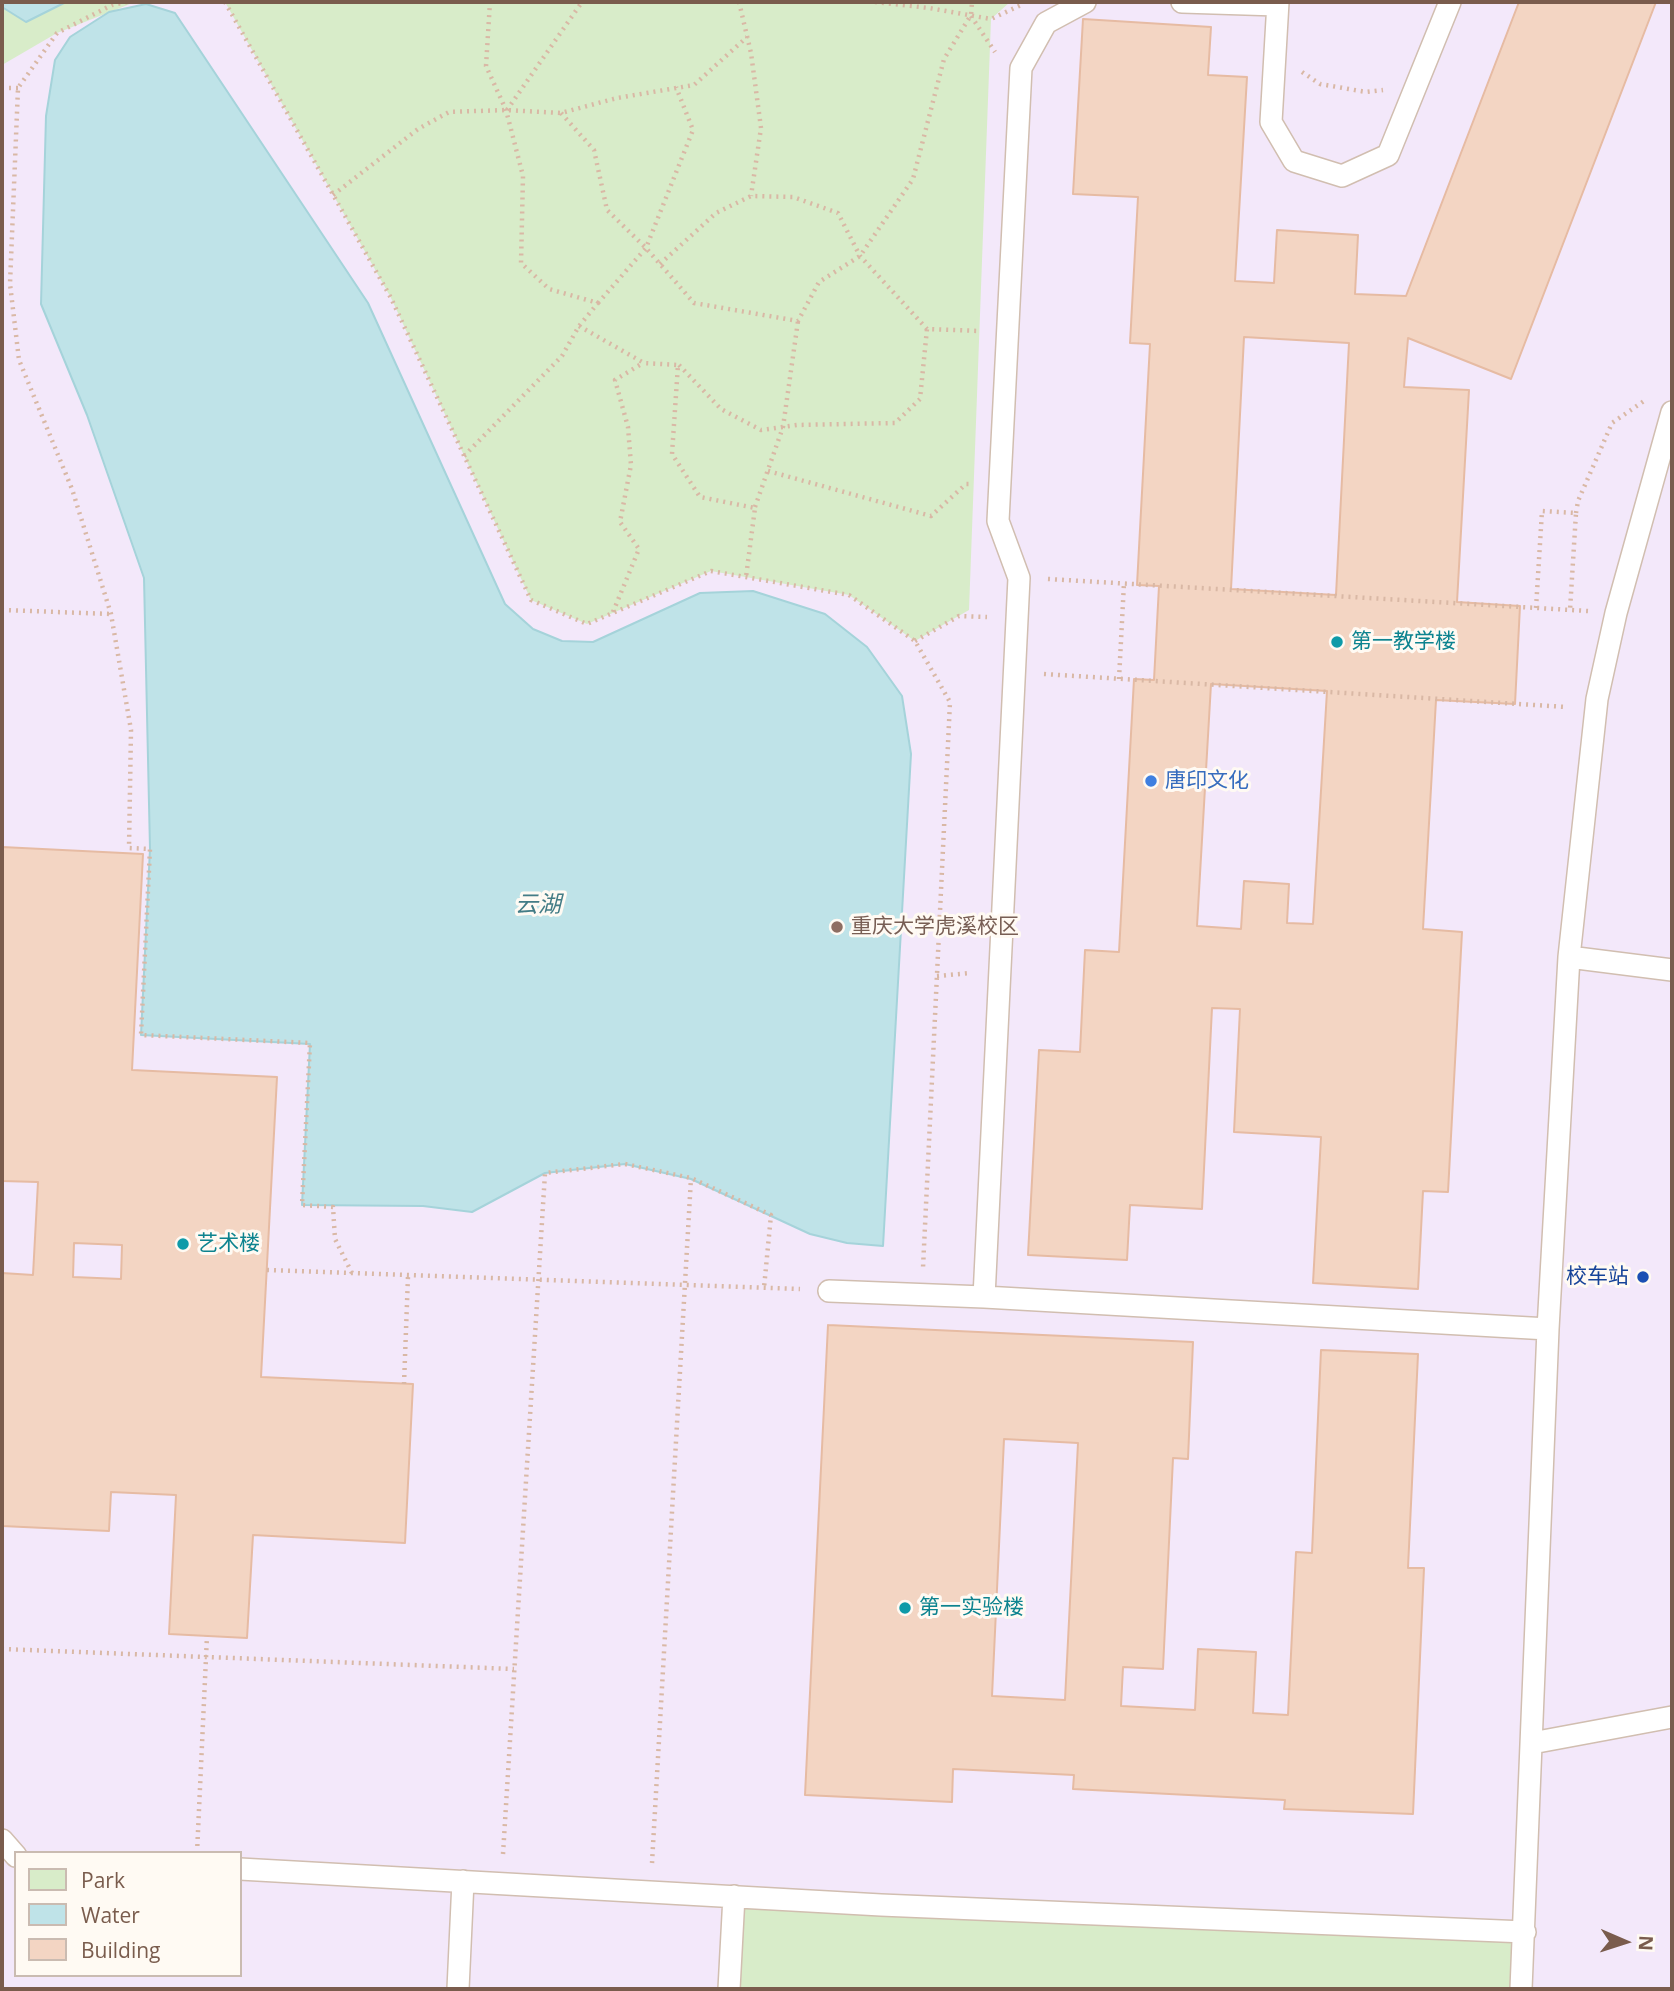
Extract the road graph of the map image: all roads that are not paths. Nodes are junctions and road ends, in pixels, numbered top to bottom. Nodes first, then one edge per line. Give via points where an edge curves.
1 (1085, 2) edge
2 (1182, 2) edge
3 (1450, 2) edge
4 (1277, 3) edge
5 (1672, 412) edge
6 (1569, 957) junction
7 (1672, 970) edge
8 (829, 1291) road end
9 (984, 1297) junction
10 (1548, 1329) junction
11 (1672, 1717) edge
12 (1532, 1743) junction
13 (2, 1840) edge
14 (14, 1854) edge
15 (242, 1869) edge
16 (463, 1881) junction
17 (734, 1896) junction
18 (1525, 1932) junction
19 (458, 1989) edge
20 (729, 1989) edge
21 (1521, 1989) edge

1 - 9 lane via 1046,23 1021,68 998,521 1019,578
2 - 4 lane
3 - 4 lane via 1388,155 1342,176 1294,161 1271,122
5 - 6 lane via 1616,613 1596,708
6 - 7 lane
6 - 10 lane
8 - 9 lane
9 - 10 lane
10 - 12 lane
11 - 12 lane
12 - 18 lane
13 - 14 lane
15 - 16 lane
16 - 17 lane
16 - 19 lane
17 - 18 lane
17 - 20 lane
18 - 21 lane

